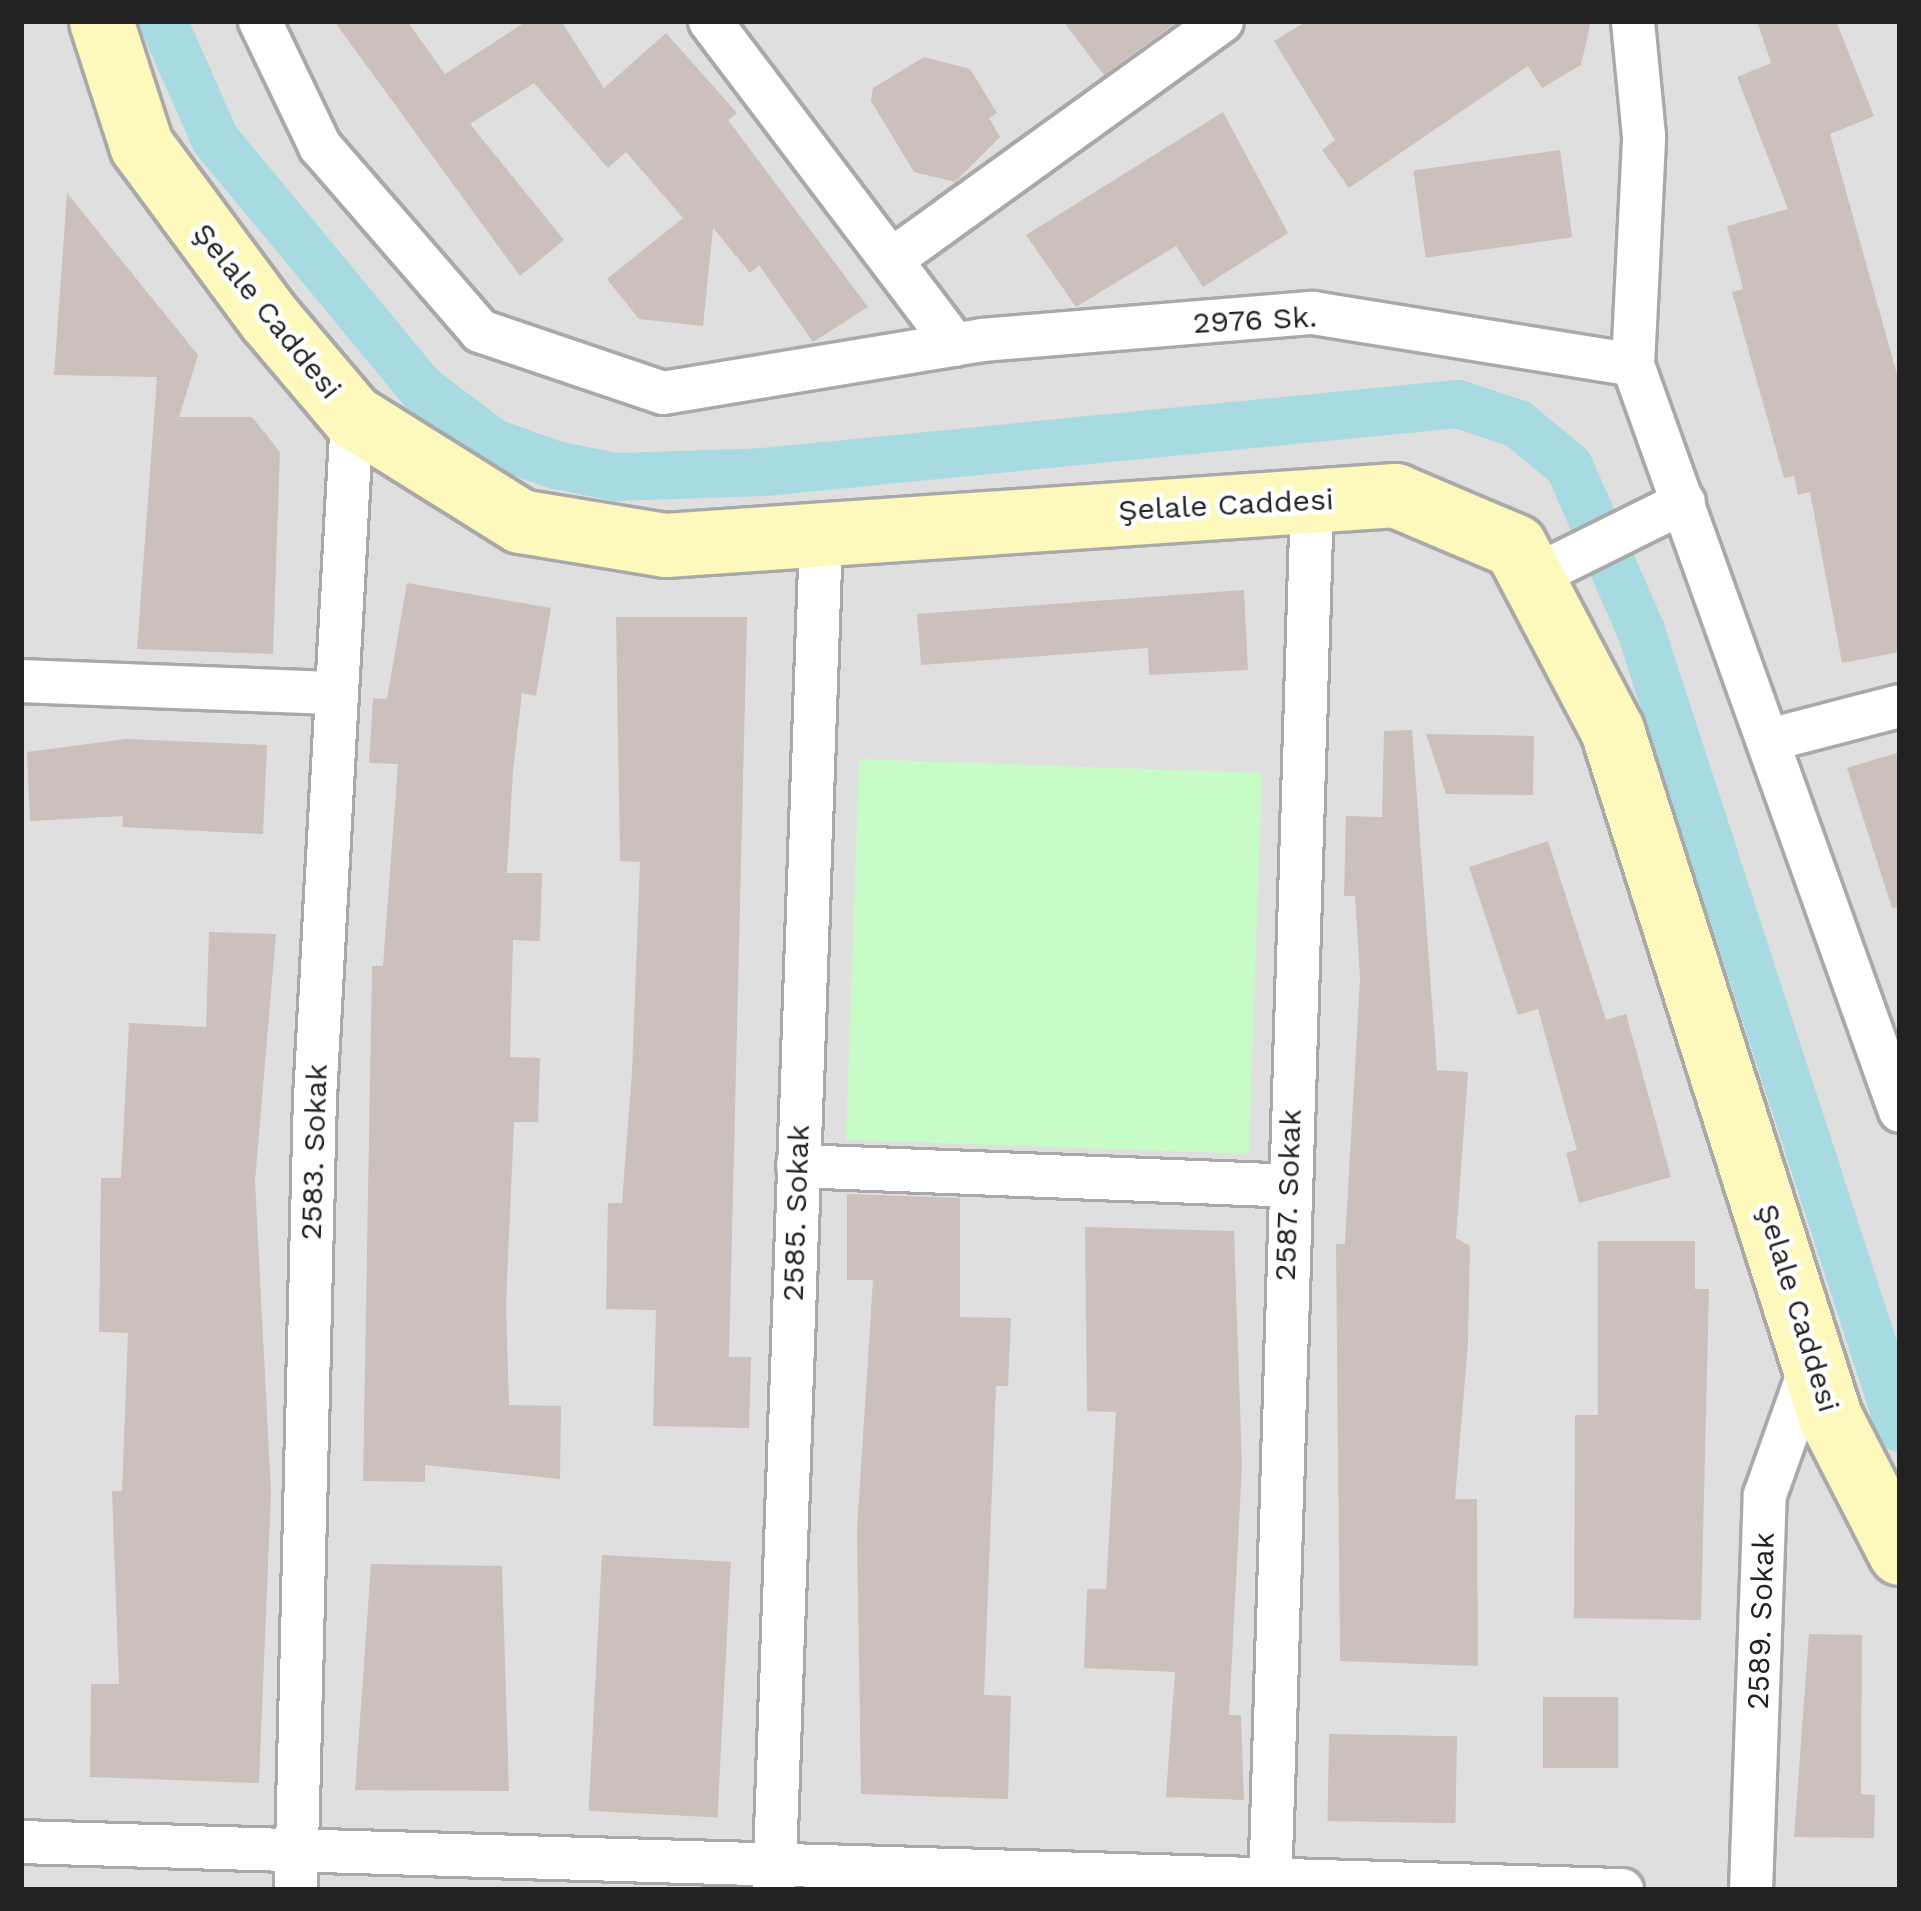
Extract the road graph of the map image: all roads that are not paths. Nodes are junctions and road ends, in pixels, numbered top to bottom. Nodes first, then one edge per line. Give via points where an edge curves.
1 (100, 21) edge
2 (260, 21) edge
3 (710, 21) edge
4 (1633, 21) edge
5 (1204, 26) edge
6 (891, 260) junction
7 (955, 345) junction
8 (1633, 365) junction
9 (352, 416) junction
10 (1312, 500) junction
11 (1668, 510) junction
12 (821, 535) junction
13 (1562, 562) junction
14 (21, 682) edge
15 (337, 692) junction
16 (1900, 706) edge
17 (1773, 739) junction
18 (1900, 1111) edge
19 (798, 1166) junction
20 (1288, 1186) junction
21 (1813, 1360) junction
22 (1900, 1553) edge
23 (21, 1842) edge
24 (296, 1874) edge
25 (774, 1881) edge
26 (1270, 1883) edge
27 (1622, 1890) edge
28 (1751, 1890) edge

1 - 9 street, Şelale Caddesi via 141,145
2 - 7 street, 2976 Sk. via 320,146 480,331 663,393
3 - 6 street
4 - 8 street via 1644,136
5 - 6 street
6 - 7 street
7 - 8 street, 2976 Sk. via 1313,313
8 - 11 street
9 - 12 street, Şelale Caddesi via 520,521 665,545
9 - 15 street, 2583. Sokak
10 - 12 street, Şelale Caddesi
10 - 13 street, Şelale Caddesi via 1395,495 1459,514
10 - 20 street, 2587. Sokak
11 - 13 street
11 - 17 street
12 - 19 street, 2585. Sokak
13 - 21 street, Şelale Caddesi
14 - 15 street
15 - 24 street, 2583. Sokak
16 - 17 street
17 - 18 street
19 - 20 street
19 - 25 street, 2585. Sokak
20 - 26 street, 2587. Sokak
21 - 22 street, Şelale Caddesi
21 - 28 street, 2589. Sokak via 1765,1495
23 - 24 street
24 - 25 street
25 - 26 street
26 - 27 street

